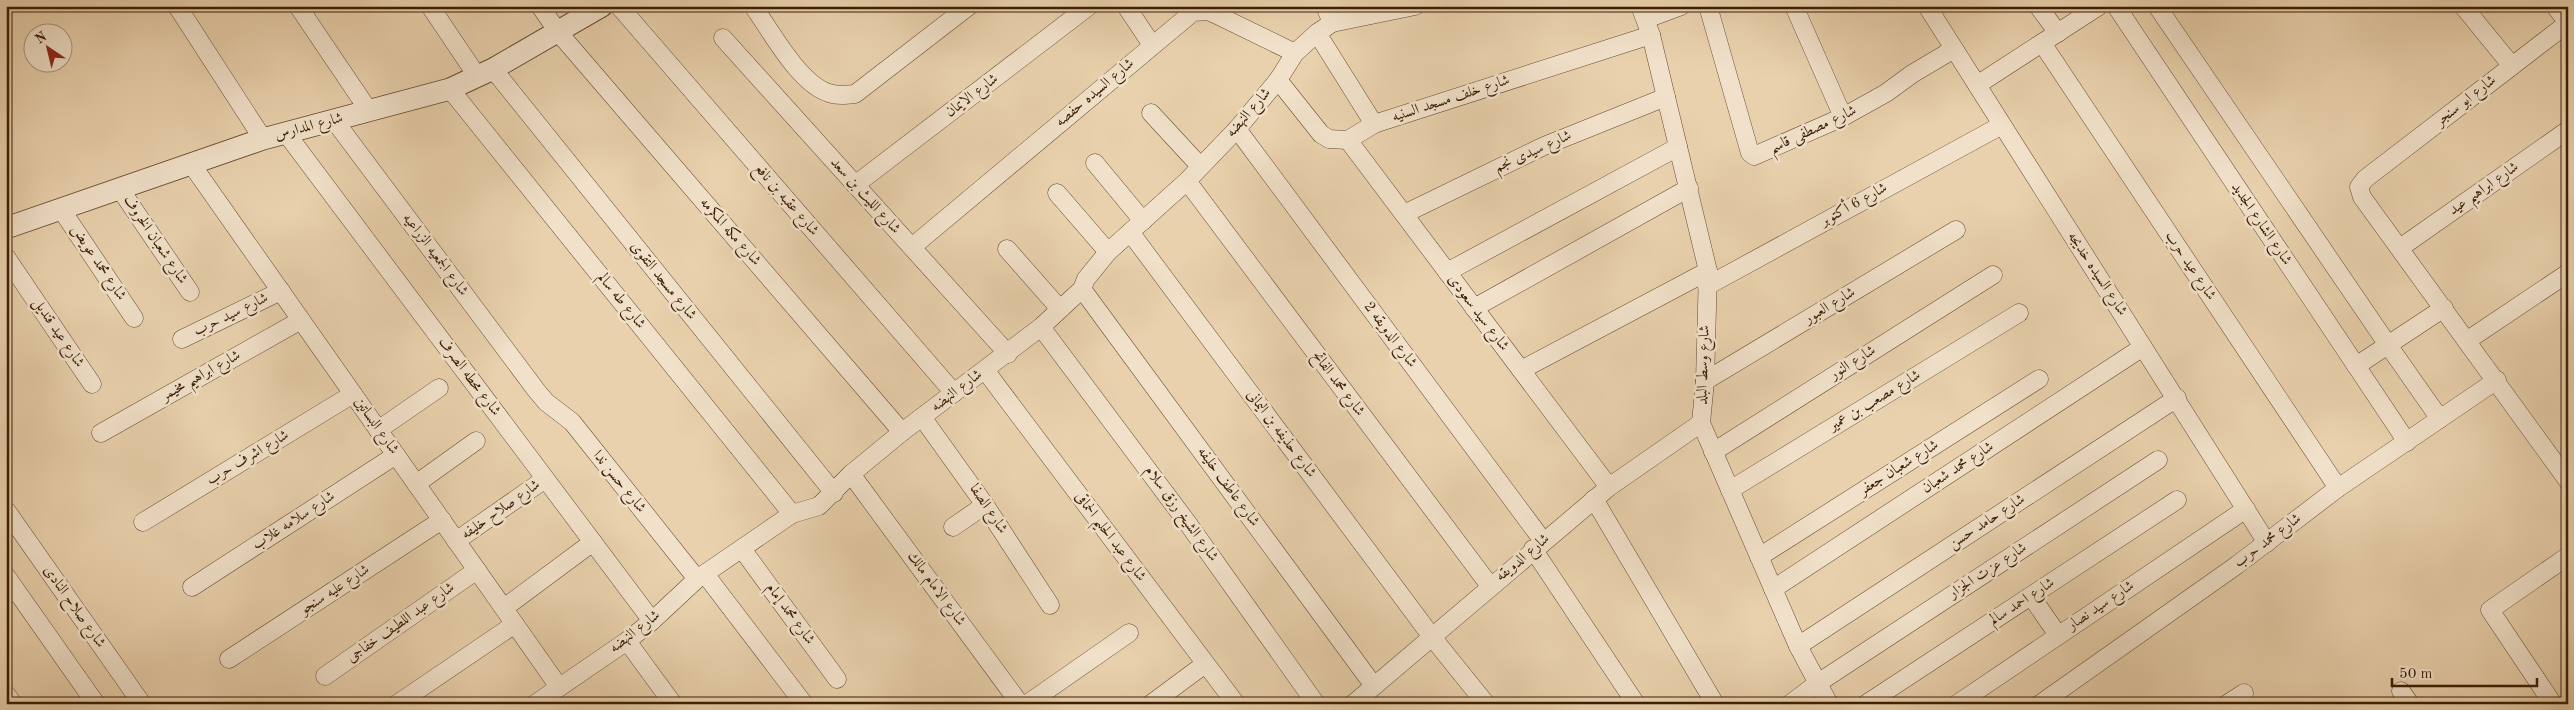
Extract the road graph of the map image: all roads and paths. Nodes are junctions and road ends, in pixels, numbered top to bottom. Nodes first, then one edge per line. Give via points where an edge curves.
1 (177, 6) edge
2 (298, 6) edge
3 (430, 6) edge
4 (540, 6) edge
5 (602, 6) edge
6 (619, 6) edge
7 (753, 6) edge
8 (969, 6) edge
9 (1089, 6) edge
10 (1126, 6) edge
11 (1325, 6) edge
12 (1415, 6) edge
13 (1681, 6) edge
14 (1708, 6) edge
15 (1794, 6) edge
16 (1926, 6) edge
17 (2038, 6) edge
18 (2100, 6) edge
19 (2116, 6) edge
20 (2157, 6) edge
21 (2463, 6) edge
22 (2555, 6) edge
23 (1645, 20) edge
24 (1332, 23) junction
25 (2568, 23) edge
26 (558, 32) junction
27 (1317, 33) junction
28 (2058, 33) junction
29 (722, 38) dead end
30 (2042, 43) junction
31 (1152, 45) junction
32 (1954, 49) junction
33 (1295, 53) junction
34 (2512, 66) junction
35 (485, 72) junction
36 (1278, 80) junction
37 (1977, 85) junction
38 (450, 88) junction
39 (1666, 97) junction
40 (369, 111) junction
41 (1151, 113) dead end
42 (1843, 117) junction
43 (334, 120) junction
44 (1374, 124) junction
45 (2002, 125) junction
46 (1237, 129) junction
47 (2568, 130) edge
48 (286, 133) junction
49 (262, 139) junction
50 (1348, 140) junction
51 (1678, 147) junction
52 (1095, 163) dead end
53 (192, 165) junction
54 (1200, 166) junction
55 (1187, 181) junction
56 (855, 185) junction
57 (1689, 188) junction
58 (120, 189) junction
59 (1057, 193) dead end
60 (61, 209) junction
61 (1404, 214) junction
62 (1137, 226) junction
63 (6, 228) edge
64 (1956, 230) dead end
65 (912, 247) junction
66 (2400, 248) junction
67 (1007, 249) dead end
68 (1108, 252) junction
69 (6, 257) edge
70 (1447, 272) junction
71 (2568, 273) edge
72 (1993, 275) dead end
73 (1707, 278) junction
74 (1082, 289) junction
75 (281, 291) junction
76 (190, 292) dead end
77 (1059, 308) junction
78 (1474, 308) junction
79 (2444, 308) junction
80 (2019, 313) dead end
81 (134, 318) dead end
82 (302, 320) junction
83 (1041, 327) junction
84 (182, 339) dead end
85 (2468, 340) junction
86 (2388, 346) junction
87 (2143, 347) junction
88 (1008, 354) junction
89 (2356, 366) junction
90 (984, 370) junction
91 (1521, 370) junction
92 (2039, 379) dead end
93 (2497, 380) junction
94 (1705, 381) junction
95 (92, 384) dead end
96 (439, 388) dead end
97 (536, 390) joint
98 (954, 393) junction
99 (353, 394) junction
100 (2177, 398) junction
101 (922, 417) junction
102 (2440, 419) junction
103 (1701, 423) junction
104 (378, 430) junction
105 (902, 432) junction
106 (101, 433) dead end
107 (476, 441) dead end
108 (2407, 442) junction
109 (1713, 452) junction
110 (396, 455) junction
111 (2158, 460) dead end
112 (851, 474) junction
113 (545, 479) junction
114 (2568, 481) edge
115 (416, 484) junction
116 (1609, 487) junction
117 (2338, 488) junction
118 (1730, 490) junction
119 (834, 493) junction
120 (1594, 499) junction
121 (2177, 500) dead end
122 (985, 505) junction
123 (2246, 509) junction
124 (6, 510) edge
125 (792, 514) junction
126 (442, 520) junction
127 (143, 522) dead end
128 (953, 527) dead end
129 (456, 541) junction
130 (593, 542) junction
131 (2267, 543) junction
132 (1538, 545) junction
133 (742, 549) junction
134 (2568, 556) edge
135 (1759, 557) junction
136 (477, 570) junction
137 (6, 576) edge
138 (701, 577) junction
139 (1490, 586) junction
140 (192, 587) dead end
141 (1773, 589) junction
142 (2031, 596) junction
143 (1050, 605) dead end
144 (504, 608) junction
145 (652, 622) junction
146 (515, 624) junction
147 (1128, 633) dead end
148 (2058, 635) junction
149 (1432, 636) junction
150 (627, 641) junction
151 (1798, 646) junction
152 (229, 659) dead end
153 (1205, 664) junction
154 (325, 676) dead end
155 (837, 679) dead end
156 (1818, 683) junction
157 (1374, 686) junction
158 (559, 687) junction
159 (2244, 692) dead end
160 (6, 694) edge
161 (13, 704) edge
162 (96, 704) edge
163 (142, 704) edge
164 (397, 704) edge
165 (535, 704) edge
166 (673, 704) edge
167 (804, 704) edge
168 (1020, 704) edge
169 (1027, 704) edge
170 (1151, 704) edge
171 (1236, 704) edge
172 (1316, 704) edge
173 (1353, 704) edge
174 (1486, 704) edge
175 (1636, 704) edge
176 (1714, 704) edge
177 (1790, 704) edge
178 (1830, 704) edge
179 (1866, 704) edge
180 (1956, 704) edge
181 (2040, 704) edge
182 (2227, 704) edge
183 (2553, 704) edge

1 - 49 street
2 - 40 street
3 - 35 street, شارع مسجد التقوى
4 - 26 street, شارع مكه المكرمه
5 - 26 street, شارع المدارس
6 - 98 street, شارع عقبه بن نافع
7 - 8 street via 802,75 828,94 842,96 856,94
9 - 56 street, شارع الايمان
10 - 31 street
11 - 24 street
12 - 24 street
13 - 23 street, شارع خلف مسجد السنيه
14 - 42 street, شارع مصطفى قاسم via 1751,155 1758,156
15 - 42 street
16 - 32 street, شارع السيده خديجه
17 - 28 street
18 - 28 street
19 - 89 street, شارع الشارع الجديد
20 - 86 street
21 - 34 street
22 - 25 street
23 - 39 street, شارع وسط البلد
23 - 44 street, شارع خلف مسجد السنيه
24 - 27 street, شارع النهضه
25 - 34 street, شارع ابو سنجر
26 - 35 street, شارع المدارس
26 - 105 street, شارع مكه المكرمه
27 - 33 street, شارع النهضه
27 - 44 street
28 - 30 street
29 - 56 street, شارع الليث بن سعد
30 - 37 street
30 - 117 street, شارع عيد حرب
31 - 33 street, شارع السيده حفصه via 1193,12 1208,11
31 - 65 street, شارع السيده حفصه
32 - 37 street, شارع السيده خديجه
32 - 42 street, شارع مصطفى قاسم
33 - 36 street, شارع النهضه
34 - 66 street, شارع ابو سنجر via 2365,179 2359,187 2362,197
35 - 38 street, شارع المدارس
35 - 119 street, شارع مسجد التقوى
36 - 46 street, شارع النهضه
36 - 50 street via 1321,134 1338,141
37 - 45 street, شارع السيده خديجه
38 - 40 street, شارع المدارس
38 - 125 street, شارع طه سالم
39 - 51 street, شارع وسط البلد
39 - 61 street, شارع سيدى نجم via 1544,146
40 - 43 street, شارع المدارس
41 - 54 street
43 - 48 street, شارع المدارس
43 - 97 street, شارع الجمعيه الزراعيه
44 - 50 street, شارع خلف مسجد السنيه
45 - 73 street, شارع 6 أكتوبر
45 - 87 street, شارع السيده خديجه
46 - 54 street, شارع النهضه
46 - 132 street, شارع الدويقه 2
47 - 66 street, شارع ابراهيم عيد
48 - 49 street, شارع المدارس
48 - 113 street, شارع محطه الصرف
49 - 53 street, شارع المدارس
50 - 61 street, شارع سيد سعودى
51 - 57 street, شارع وسط البلد
51 - 70 street
52 - 62 street, شارع حذيفه بن اليمانى
53 - 58 street, شارع المدارس
53 - 75 street, شارع البساتين
54 - 55 street, شارع النهضه
55 - 62 street, شارع النهضه
55 - 139 street, شارع محمد الفاتح
56 - 65 street, شارع الليث بن سعد
57 - 73 street, شارع وسط البلد
57 - 78 street
58 - 60 street, شارع المدارس
58 - 76 street, شارع شعبان الخروف
59 - 68 street
60 - 63 street, شارع المدارس
60 - 81 street, شارع محمد عويض
61 - 70 street, شارع سيد سعودى
62 - 68 street, شارع النهضه
62 - 149 street, شارع حذيفه بن اليمانى
64 - 94 street, شارع العبور
65 - 88 street, شارع الليث بن سعد
66 - 79 street
67 - 77 street
68 - 74 street, شارع النهضه
69 - 95 street, شارع عيد قنديل
70 - 78 street, شارع سيد سعودى
71 - 85 street
72 - 109 street, شارع النور
73 - 91 street, شارع 6 أكتوبر
73 - 94 street, شارع وسط البلد
74 - 77 street, شارع النهضه
74 - 157 street, شارع عاطف خليفه
75 - 82 street, شارع البساتين
75 - 84 street, شارع سيد حرب
77 - 83 street, شارع النهضه
78 - 91 street, شارع سيد سعودى
79 - 85 street
79 - 86 street
80 - 118 street, شارع مصعب بن عمير
82 - 99 street, شارع البساتين
82 - 106 street, شارع ابراهيم مخيمر
83 - 88 street, شارع النهضه
83 - 172 street, شارع الشيخ رزق سلام via 1189,524
85 - 93 street
86 - 89 street
86 - 102 street
87 - 100 street, شارع السيده خديجه
87 - 141 street, شارع محمد شعبان
88 - 90 street, شارع النهضه
89 - 108 street, شارع الشارع الجديد
90 - 98 street, شارع النهضه
90 - 153 street, شارع عبد الحليم الحماقى
91 - 116 street, شارع سيد سعودى
92 - 135 street, شارع شعبان جعفر
93 - 102 street, شارع محمد حرب
93 - 114 street
94 - 103 street, شارع وسط البلد
96 - 104 street
97 - 138 street, شارع حسن ندا via 572,422
98 - 101 street, شارع النهضه
99 - 104 street, شارع البساتين
99 - 127 street, شارع اشرف حرب
100 - 123 street, شارع السيده خديجه
100 - 151 street, شارع حامد حسن
101 - 105 street, شارع النهضه
101 - 122 street, شارع الصفا
102 - 108 street, شارع محمد حرب
103 - 109 street, شارع وسط البلد
103 - 116 street, شارع الدويقه
104 - 110 street, شارع البساتين
105 - 112 street, شارع النهضه
107 - 115 street
108 - 117 street, شارع محمد حرب
109 - 118 street, شارع وسط البلد
110 - 115 street, شارع البساتين
110 - 140 street, شارع سلامه غلاب
111 - 156 street, شارع عزت الجزار
112 - 119 street, شارع النهضه
112 - 168 street, شارع الامام مالك
113 - 129 street, شارع صلاح خليفه
113 - 130 street, شارع محطه الصرف
115 - 126 street, شارع البساتين
116 - 120 street, شارع الدويقه
117 - 131 street, شارع محمد حرب
118 - 135 street, شارع وسط البلد
119 - 125 street, شارع النهضه via 819,506
120 - 132 street, شارع الدويقه
120 - 176 street
121 - 142 street, شارع احمد سالم
122 - 128 street
122 - 143 street, شارع الصفا
123 - 131 street, شارع السيده خديجه
123 - 148 street, شارع سيد نصار
124 - 163 street, شارع صلاح النادى
125 - 133 street, شارع النهضه
126 - 129 street, شارع البساتين
126 - 152 street, شارع عليه سنجو
129 - 136 street, شارع البساتين
130 - 144 street
130 - 145 street, شارع محطه الصرف
131 - 181 street, شارع محمد حرب
132 - 139 street, شارع الدويقه
132 - 175 street, شارع الدويقه 2
133 - 138 street, شارع النهضه
133 - 155 street, شارع محمد إمام
134 - 183 street via 2492,607 2491,613
135 - 141 street, شارع وسط البلد
136 - 144 street, شارع البساتين
136 - 154 street, شارع عبد اللطيف خفاجى
137 - 162 street
138 - 145 street, شارع النهضه
138 - 167 street, شارع حسن ندا
139 - 149 street, شارع الدويقه
141 - 151 street, شارع وسط البلد
142 - 148 street
142 - 179 street, شارع احمد سالم
144 - 146 street, شارع البساتين
145 - 150 street, شارع النهضه
146 - 158 street, شارع البساتين
146 - 164 street
147 - 169 street
148 - 180 street, شارع سيد نصار
149 - 157 street, شارع الدويقه
149 - 174 street, شارع حذيفه بن اليمانى
150 - 158 street, شارع النهضه
150 - 166 street
151 - 156 street, شارع وسط البلد
153 - 170 street
153 - 171 street, شارع عبد الحليم الحماقى
156 - 177 street, شارع عزت الجزار
156 - 178 street, شارع وسط البلد
157 - 173 street, شارع الدويقه
158 - 165 street, شارع النهضه
159 - 182 street
160 - 161 street

